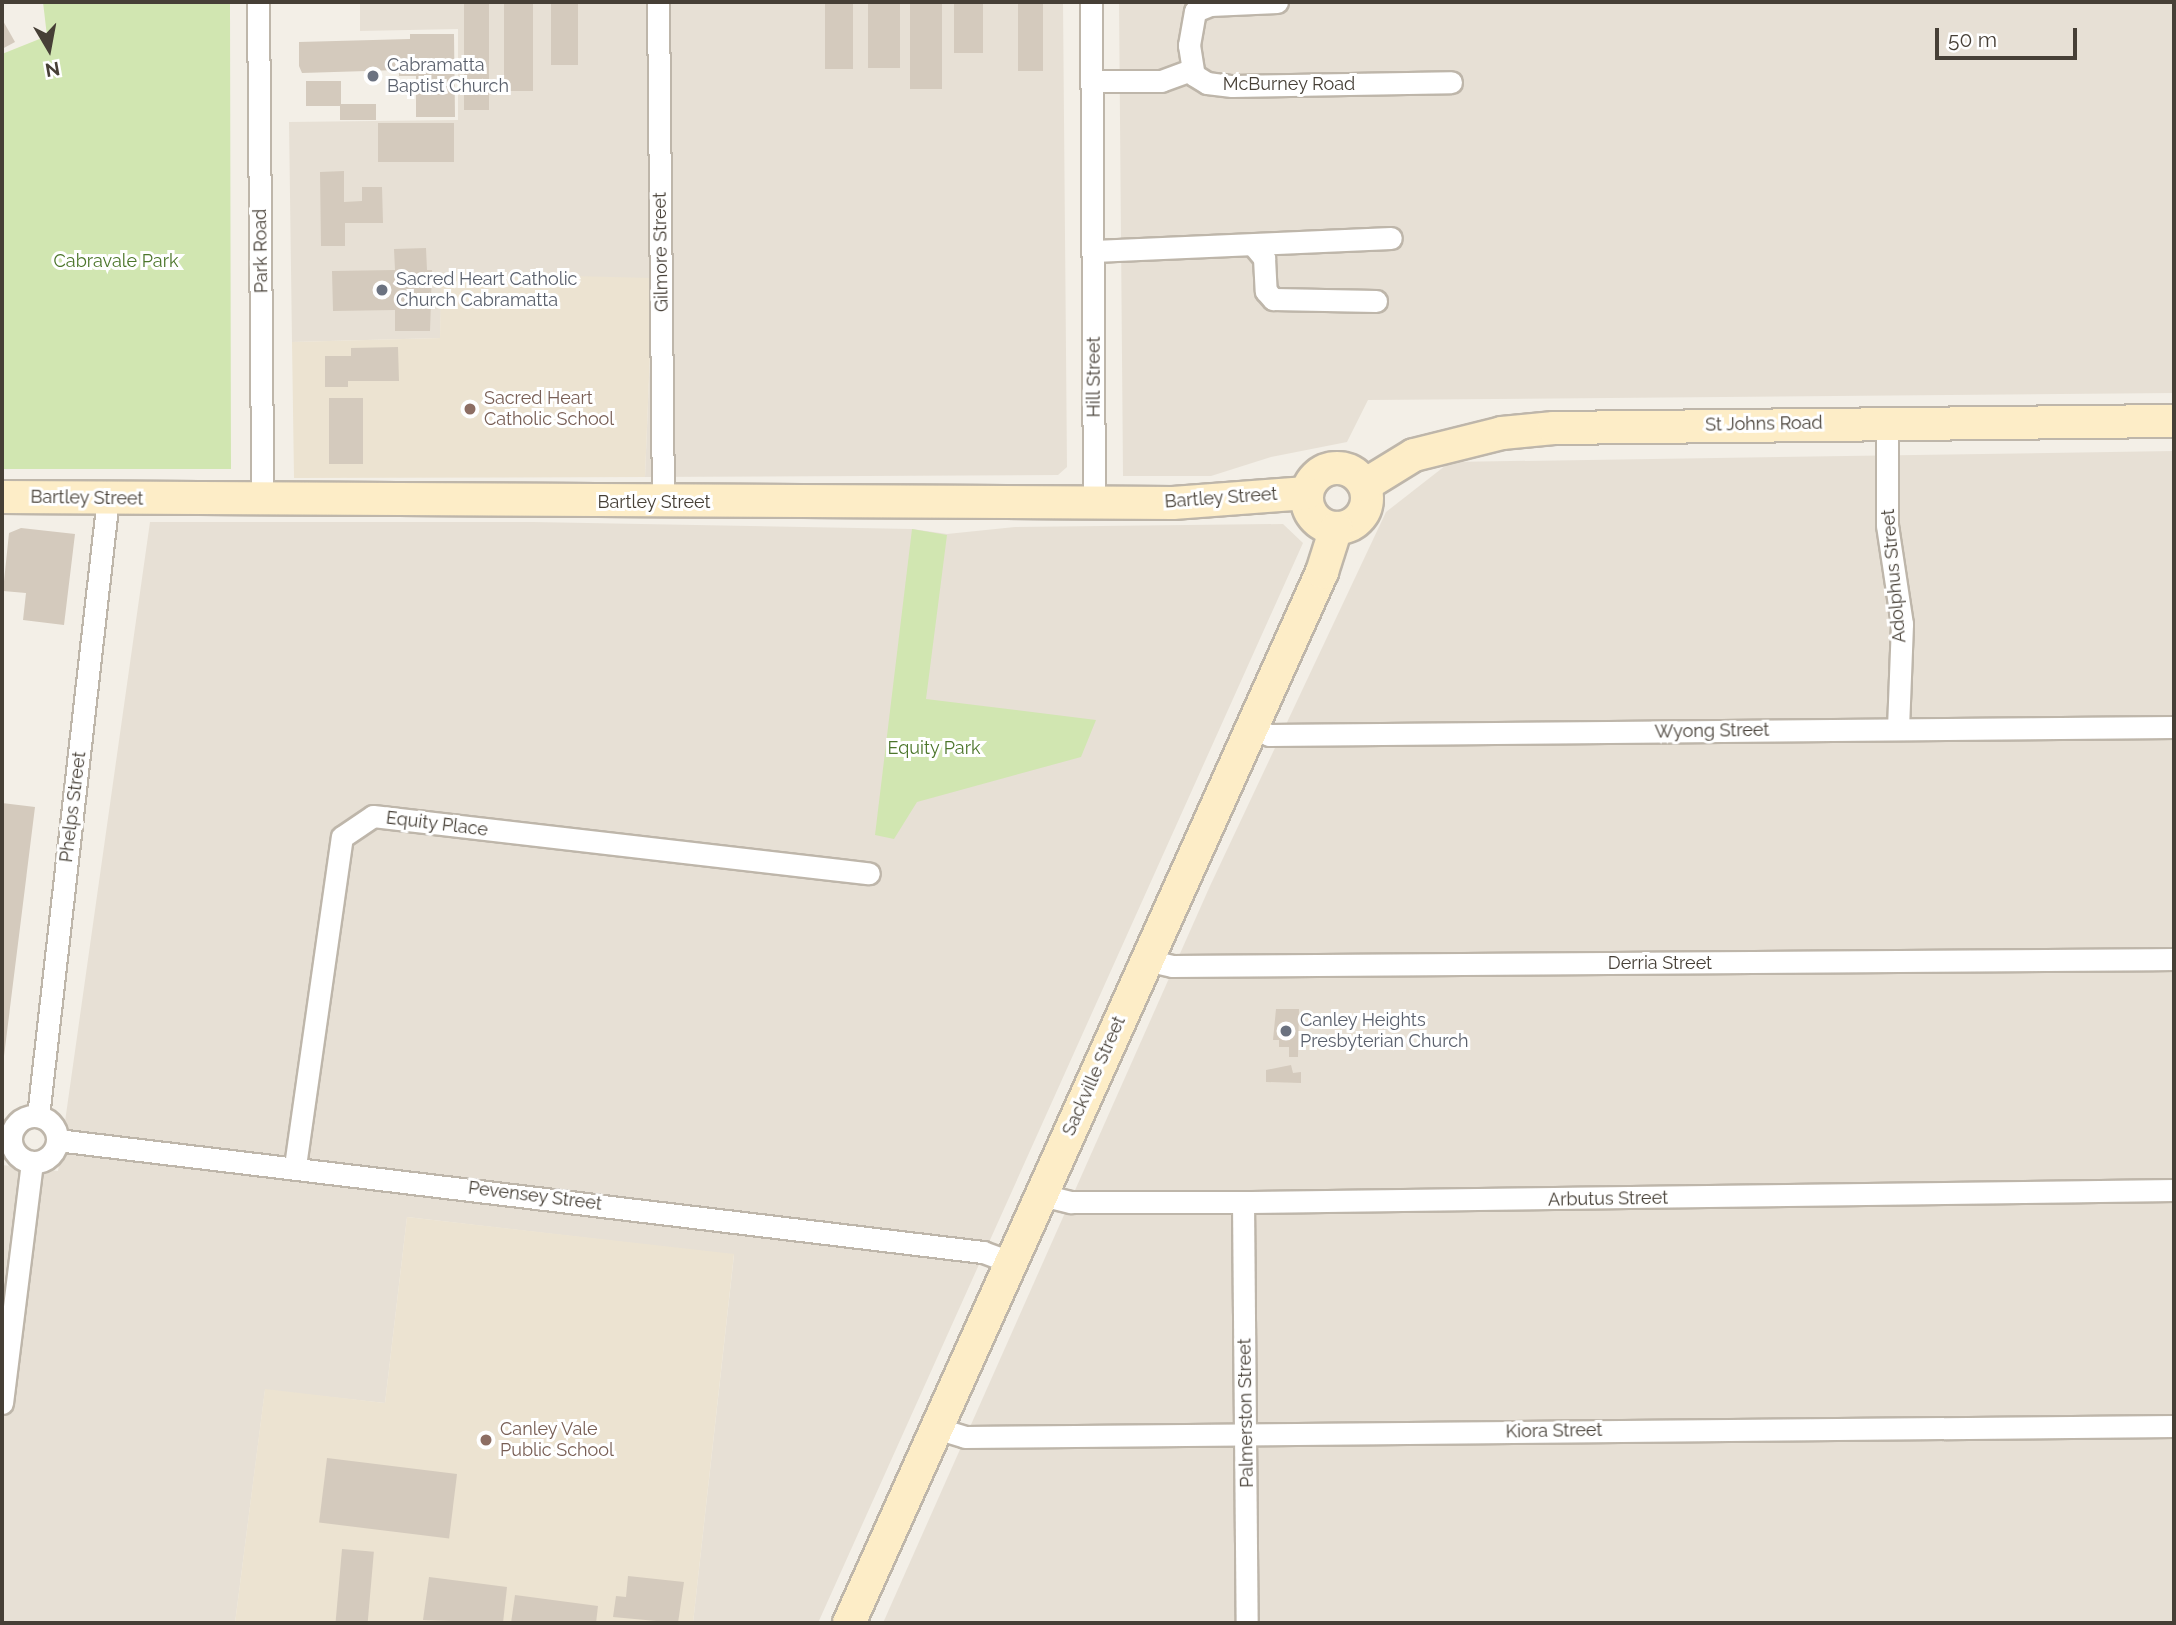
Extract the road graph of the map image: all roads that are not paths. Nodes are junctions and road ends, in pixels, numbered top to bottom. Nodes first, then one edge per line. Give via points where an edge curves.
1 (258, 2) edge
2 (658, 2) edge
3 (1091, 2) edge
4 (1278, 2) edge
5 (1192, 70) junction
6 (1094, 80) junction
7 (1451, 82) dead end
8 (1391, 238) dead end
9 (1254, 246) junction
10 (1094, 251) junction
11 (1376, 301) dead end
12 (2174, 421) edge
13 (1887, 423) junction
14 (1365, 485) junction
15 (1307, 494) junction
16 (2, 497) edge
17 (107, 498) junction
18 (262, 499) junction
19 (663, 502) junction
20 (1094, 502) junction
21 (1336, 528) junction
22 (1252, 727) junction
23 (2174, 727) edge
24 (1898, 729) junction
25 (869, 873) dead end
26 (2174, 959) edge
27 (1146, 960) junction
28 (38, 1116) junction
29 (7, 1134) edge
30 (57, 1140) junction
31 (32, 1161) junction
32 (295, 1166) junction
33 (2174, 1190) edge
34 (1042, 1195) junction
35 (1243, 1202) junction
36 (1011, 1262) junction
37 (2, 1403) edge
38 (2174, 1426) edge
39 (936, 1427) junction
40 (1246, 1434) junction
41 (849, 1623) edge
42 (1247, 1623) edge

1 - 18 street, Park Road
2 - 19 street, Gilmore Street
3 - 6 street, Hill Street
4 - 5 street via 1210,5 1195,10 1189,45
5 - 6 street via 1161,81
5 - 7 street, McBurney Road via 1207,83 1232,86
6 - 10 street, Hill Street
8 - 9 street
9 - 10 street
9 - 11 street via 1264,258 1266,291 1273,299
10 - 20 street, Hill Street
12 - 13 main road, St Johns Road
13 - 14 main road, St Johns Road via 1580,427 1502,433 1414,455
13 - 24 street, Adolphus Street via 1887,525 1902,624
14 - 15 main road via 1352,471 1333,468 1315,476
14 - 21 main road via 1368,495 1363,515
15 - 20 main road, Bartley Street
15 - 21 main road via 1310,513
16 - 17 main road, Bartley Street
17 - 18 main road, Bartley Street
17 - 28 street, Phelps Street
18 - 19 main road, Bartley Street
19 - 20 main road, Bartley Street
21 - 22 main road, Sackville Street via 1322,572
22 - 24 street, Wyong Street via 1269,735
22 - 27 main road, Sackville Street
23 - 24 street, Wyong Street
25 - 32 street, Equity Place via 373,816 342,836
26 - 27 street, Derria Street via 1184,966
27 - 34 main road, Sackville Street
28 - 29 street via 18,1122
28 - 30 street via 50,1121
29 - 31 street via 16,1152
30 - 31 street via 52,1154
30 - 32 street, Pevensey Street
31 - 37 street
32 - 36 street, Pevensey Street via 983,1252
33 - 35 street, Arbutus Street
34 - 35 street, Arbutus Street via 1071,1202
34 - 36 main road, Sackville Street
35 - 40 street, Palmerston Street
36 - 39 main road, Sackville Street
38 - 40 street, Kiora Street
39 - 40 street, Kiora Street via 965,1437
39 - 41 main road, Sackville Street
40 - 42 street, Palmerston Street

